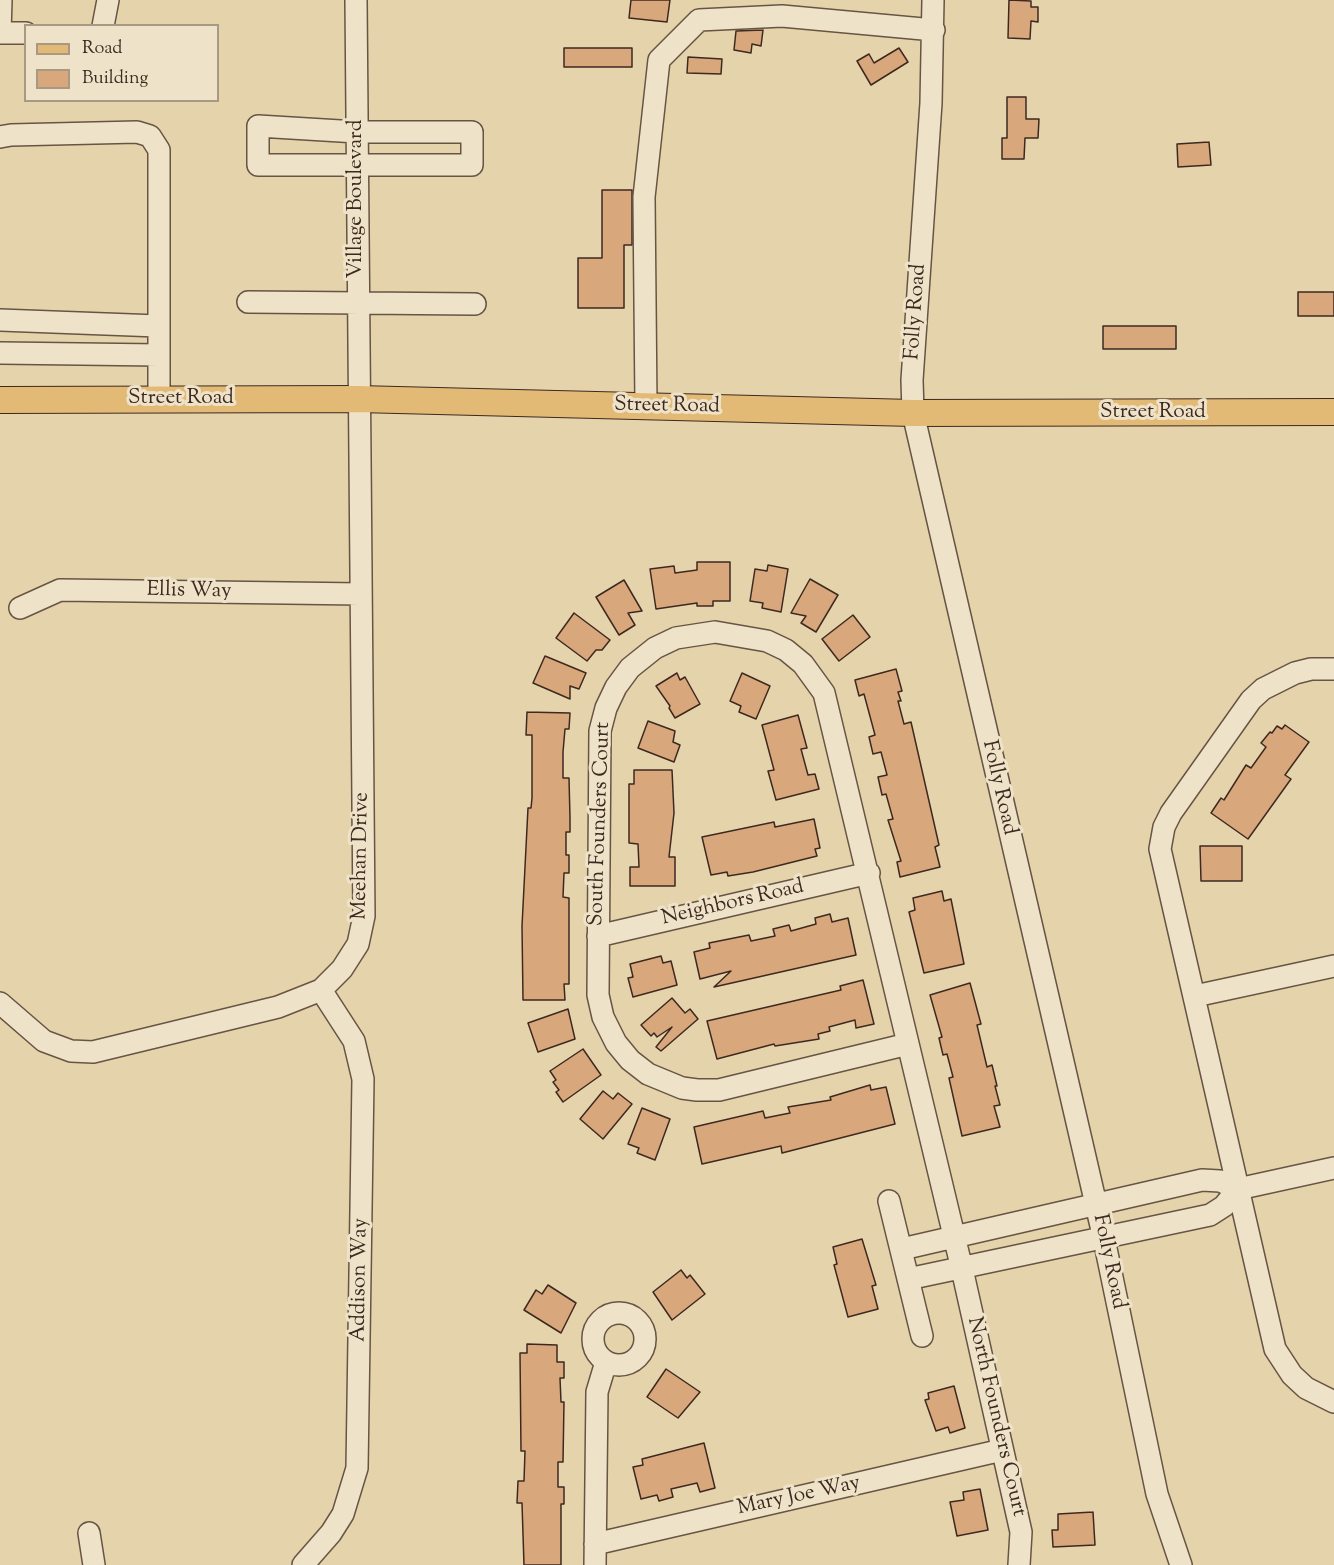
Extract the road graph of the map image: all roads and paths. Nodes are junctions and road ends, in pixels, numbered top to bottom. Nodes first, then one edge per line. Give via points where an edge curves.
1 (1, 0) edge
2 (108, 0) edge
3 (356, 0) edge
4 (933, 0) edge
5 (103, 24) edge
6 (934, 30) junction
7 (24, 33) edge
8 (357, 132) junction
9 (0, 137) edge
10 (357, 164) junction
11 (248, 302) dead end
12 (475, 304) dead end
13 (358, 305) junction
14 (0, 320) edge
15 (158, 326) junction
16 (0, 353) edge
17 (159, 355) junction
18 (0, 399) edge
19 (159, 399) junction
20 (358, 399) junction
21 (646, 406) junction
22 (1334, 412) edge
23 (913, 413) junction
24 (361, 594) junction
25 (20, 608) dead end
26 (1334, 669) edge
27 (869, 873) junction
28 (598, 936) junction
29 (1334, 966) edge
30 (321, 990) junction
31 (1195, 996) junction
32 (0, 1003) edge
33 (908, 1044) junction
34 (1334, 1167) edge
35 (1238, 1189) junction
36 (889, 1201) dead end
37 (1095, 1204) junction
38 (955, 1238) junction
39 (1104, 1239) junction
40 (902, 1249) junction
41 (962, 1269) junction
42 (908, 1279) junction
43 (922, 1336) dead end
44 (606, 1362) dead end
45 (1334, 1402) edge
46 (1002, 1450) junction
47 (89, 1533) dead end
48 (595, 1544) junction
49 (94, 1565) edge
50 (303, 1565) edge
51 (595, 1565) edge
52 (1019, 1565) edge
53 (1181, 1565) edge

1 - 7 street via 0,33
2 - 5 street
3 - 8 street, Village Boulevard
4 - 6 street, Folly Road
6 - 21 street via 782,16 699,20 658,60 644,197
6 - 23 street, Folly Road
8 - 10 street, Village Boulevard
8 - 10 street via 258,126 258,165
8 - 10 street via 472,132 472,165
9 - 15 street via 137,132 150,136 159,150 160,172
10 - 13 street, Village Boulevard
11 - 13 street
12 - 13 street
13 - 20 street, Village Boulevard
14 - 15 street
15 - 17 street
16 - 17 street
17 - 19 street
18 - 19 main road, Street Road
19 - 20 main road, Street Road
20 - 21 main road, Street Road
20 - 24 street, Meehan Drive
21 - 23 main road, Street Road
22 - 23 main road, Street Road
23 - 37 street, Folly Road
24 - 25 street, Ellis Way via 60,590
24 - 30 street, Meehan Drive via 364,916 358,944 342,969
26 - 31 street via 1295,673 1263,689 1251,700 1164,827 1160,849
27 - 28 street, Neighbors Road
27 - 28 street, South Founders Court via 829,706 817,680 803,664 767,641 715,632 691,634 642,657 616,687 606,708 600,731
27 - 33 street, South Founders Court
28 - 33 street, South Founders Court via 598,994 608,1030 630,1060 661,1081 682,1088 719,1090
29 - 31 street
30 - 32 street, Meehan Drive via 278,1007 93,1052 71,1051 44,1041
30 - 50 street, Addison Way via 354,1041 363,1080 357,1468 344,1514
31 - 35 street
33 - 38 street, South Founders Court
34 - 35 street
35 - 37 street via 1220,1181 1202,1180
35 - 39 street via 1210,1215
35 - 45 street via 1275,1349 1306,1388
36 - 40 street
37 - 38 street
37 - 39 street, Folly Road
38 - 40 street
38 - 41 street, North Founders Court
39 - 41 street
39 - 53 street, Folly Road via 1157,1494
40 - 42 street
41 - 42 street
41 - 46 street, North Founders Court
42 - 43 street
44 - 48 street via 597,1392
46 - 48 street, Mary Joe Way
46 - 52 street, North Founders Court via 1021,1532
47 - 49 street
48 - 51 street

